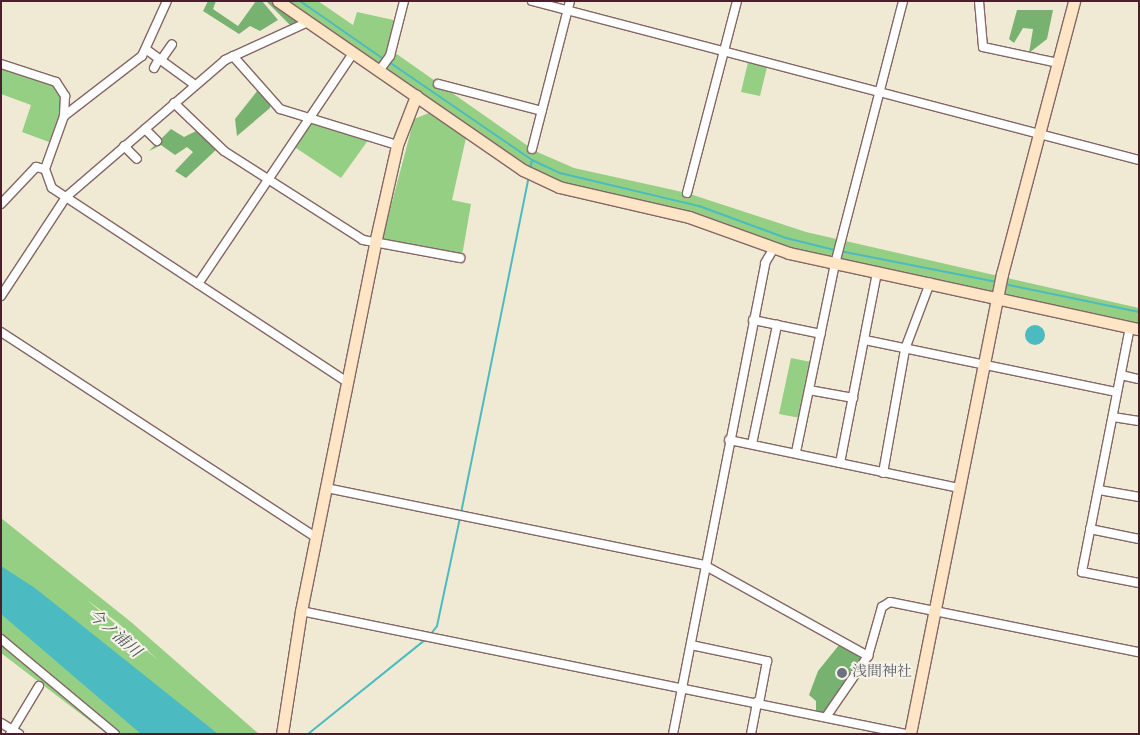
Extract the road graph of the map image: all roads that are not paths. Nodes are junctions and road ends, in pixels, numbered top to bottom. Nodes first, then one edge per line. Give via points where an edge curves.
1 (167, 1) edge
2 (278, 1) edge
3 (404, 1) edge
4 (532, 1) edge
5 (570, 1) edge
6 (737, 1) edge
7 (903, 1) edge
8 (979, 1) edge
9 (1074, 1) edge
10 (567, 10) junction
11 (308, 22) junction
12 (172, 44) dead end
13 (147, 50) junction
14 (724, 51) junction
15 (353, 53) junction
16 (233, 56) junction
17 (160, 60) junction
18 (1058, 63) junction
19 (1, 64) edge
20 (154, 68) dead end
21 (380, 69) junction
22 (438, 84) dead end
23 (195, 85) junction
24 (879, 92) junction
25 (416, 96) junction
26 (174, 103) junction
27 (542, 111) junction
28 (64, 116) junction
29 (310, 118) junction
30 (145, 129) junction
31 (1039, 134) junction
32 (157, 141) dead end
33 (397, 145) junction
34 (124, 146) junction
35 (532, 149) dead end
36 (137, 159) dead end
37 (1139, 160) edge
38 (45, 169) junction
39 (268, 180) junction
40 (687, 193) dead end
41 (66, 197) junction
42 (1, 204) edge
43 (375, 243) junction
44 (774, 248) junction
45 (460, 258) dead end
46 (836, 261) junction
47 (877, 272) junction
48 (930, 283) junction
49 (198, 284) junction
50 (1, 296) edge
51 (998, 297) junction
52 (753, 320) junction
53 (777, 325) junction
54 (1135, 328) edge
55 (1, 332) edge
56 (821, 334) junction
57 (865, 340) junction
58 (906, 349) junction
59 (984, 366) junction
60 (1121, 375) junction
61 (1139, 379) edge
62 (347, 382) junction
63 (809, 390) junction
64 (1117, 392) junction
65 (853, 398) junction
66 (1112, 417) junction
67 (1139, 421) edge
68 (729, 440) junction
69 (752, 444) junction
70 (796, 452) junction
71 (840, 463) junction
72 (883, 473) junction
73 (326, 488) junction
74 (958, 488) junction
75 (1098, 490) junction
76 (1139, 497) edge
77 (1090, 529) junction
78 (316, 537) junction
79 (1139, 538) edge
80 (704, 565) junction
81 (1139, 583) edge
82 (301, 611) junction
83 (934, 611) junction
84 (1, 639) edge
85 (691, 645) junction
86 (1139, 652) edge
87 (868, 656) junction
88 (39, 686) dead end
89 (682, 688) junction
90 (758, 703) junction
91 (826, 717) junction
92 (1, 723) edge
93 (14, 732) edge
94 (115, 734) edge
95 (282, 734) edge
96 (673, 734) edge
97 (751, 734) edge
98 (908, 734) edge

1 - 13 street
2 - 11 street
3 - 21 street via 390,56
4 - 10 street
5 - 10 street
6 - 14 street
7 - 24 street
8 - 18 street via 983,47
9 - 18 street
10 - 14 street
10 - 27 street
11 - 15 street
11 - 16 street
12 - 17 street
13 - 17 street
13 - 28 street
14 - 24 street
14 - 40 street
15 - 21 street
15 - 29 street
16 - 23 street
16 - 29 street via 271,102
17 - 20 street
17 - 23 street
18 - 31 street
19 - 28 street via 56,82 65,96
21 - 25 street
22 - 27 street
23 - 26 street
24 - 31 street
24 - 46 street
25 - 33 street
25 - 44 street via 538,178 578,193 689,217
26 - 30 street
26 - 39 street via 224,151
27 - 35 street
28 - 38 street
29 - 33 street
29 - 39 street
30 - 32 street
30 - 34 street
31 - 37 street
31 - 51 street
33 - 43 street
34 - 36 street
34 - 41 street
38 - 41 street via 47,182
38 - 42 street via 36,168
39 - 43 street via 363,240
39 - 49 street
41 - 49 street
41 - 50 street
43 - 45 street
43 - 62 street
44 - 46 street
44 - 52 street via 765,264
46 - 47 street
46 - 56 street
47 - 48 street
47 - 57 street
48 - 51 street
48 - 58 street
49 - 62 street
51 - 54 street
51 - 59 street
52 - 53 street
52 - 68 street
53 - 56 street
53 - 69 street
54 - 60 street
55 - 78 street
56 - 63 street
57 - 58 street
57 - 65 street
58 - 59 street
58 - 72 street
59 - 64 street
59 - 74 street
60 - 61 street
60 - 64 street
62 - 73 street
63 - 65 street
63 - 70 street
64 - 66 street
65 - 71 street
66 - 67 street
66 - 75 street
68 - 69 street
68 - 80 street
69 - 70 street
70 - 71 street
71 - 72 street
72 - 74 street
73 - 78 street
73 - 80 street
74 - 83 street
75 - 76 street
75 - 77 street
77 - 79 street
77 - 81 street via 1082,572
78 - 82 street
80 - 85 street
80 - 87 street
82 - 89 street
82 - 95 street
83 - 86 street
83 - 87 street via 890,602 882,607
83 - 98 street
84 - 94 street
85 - 89 street
85 - 90 street via 767,661
87 - 91 street
88 - 93 street
89 - 90 street
89 - 96 street
90 - 91 street
90 - 97 street
91 - 98 street
92 - 93 street

